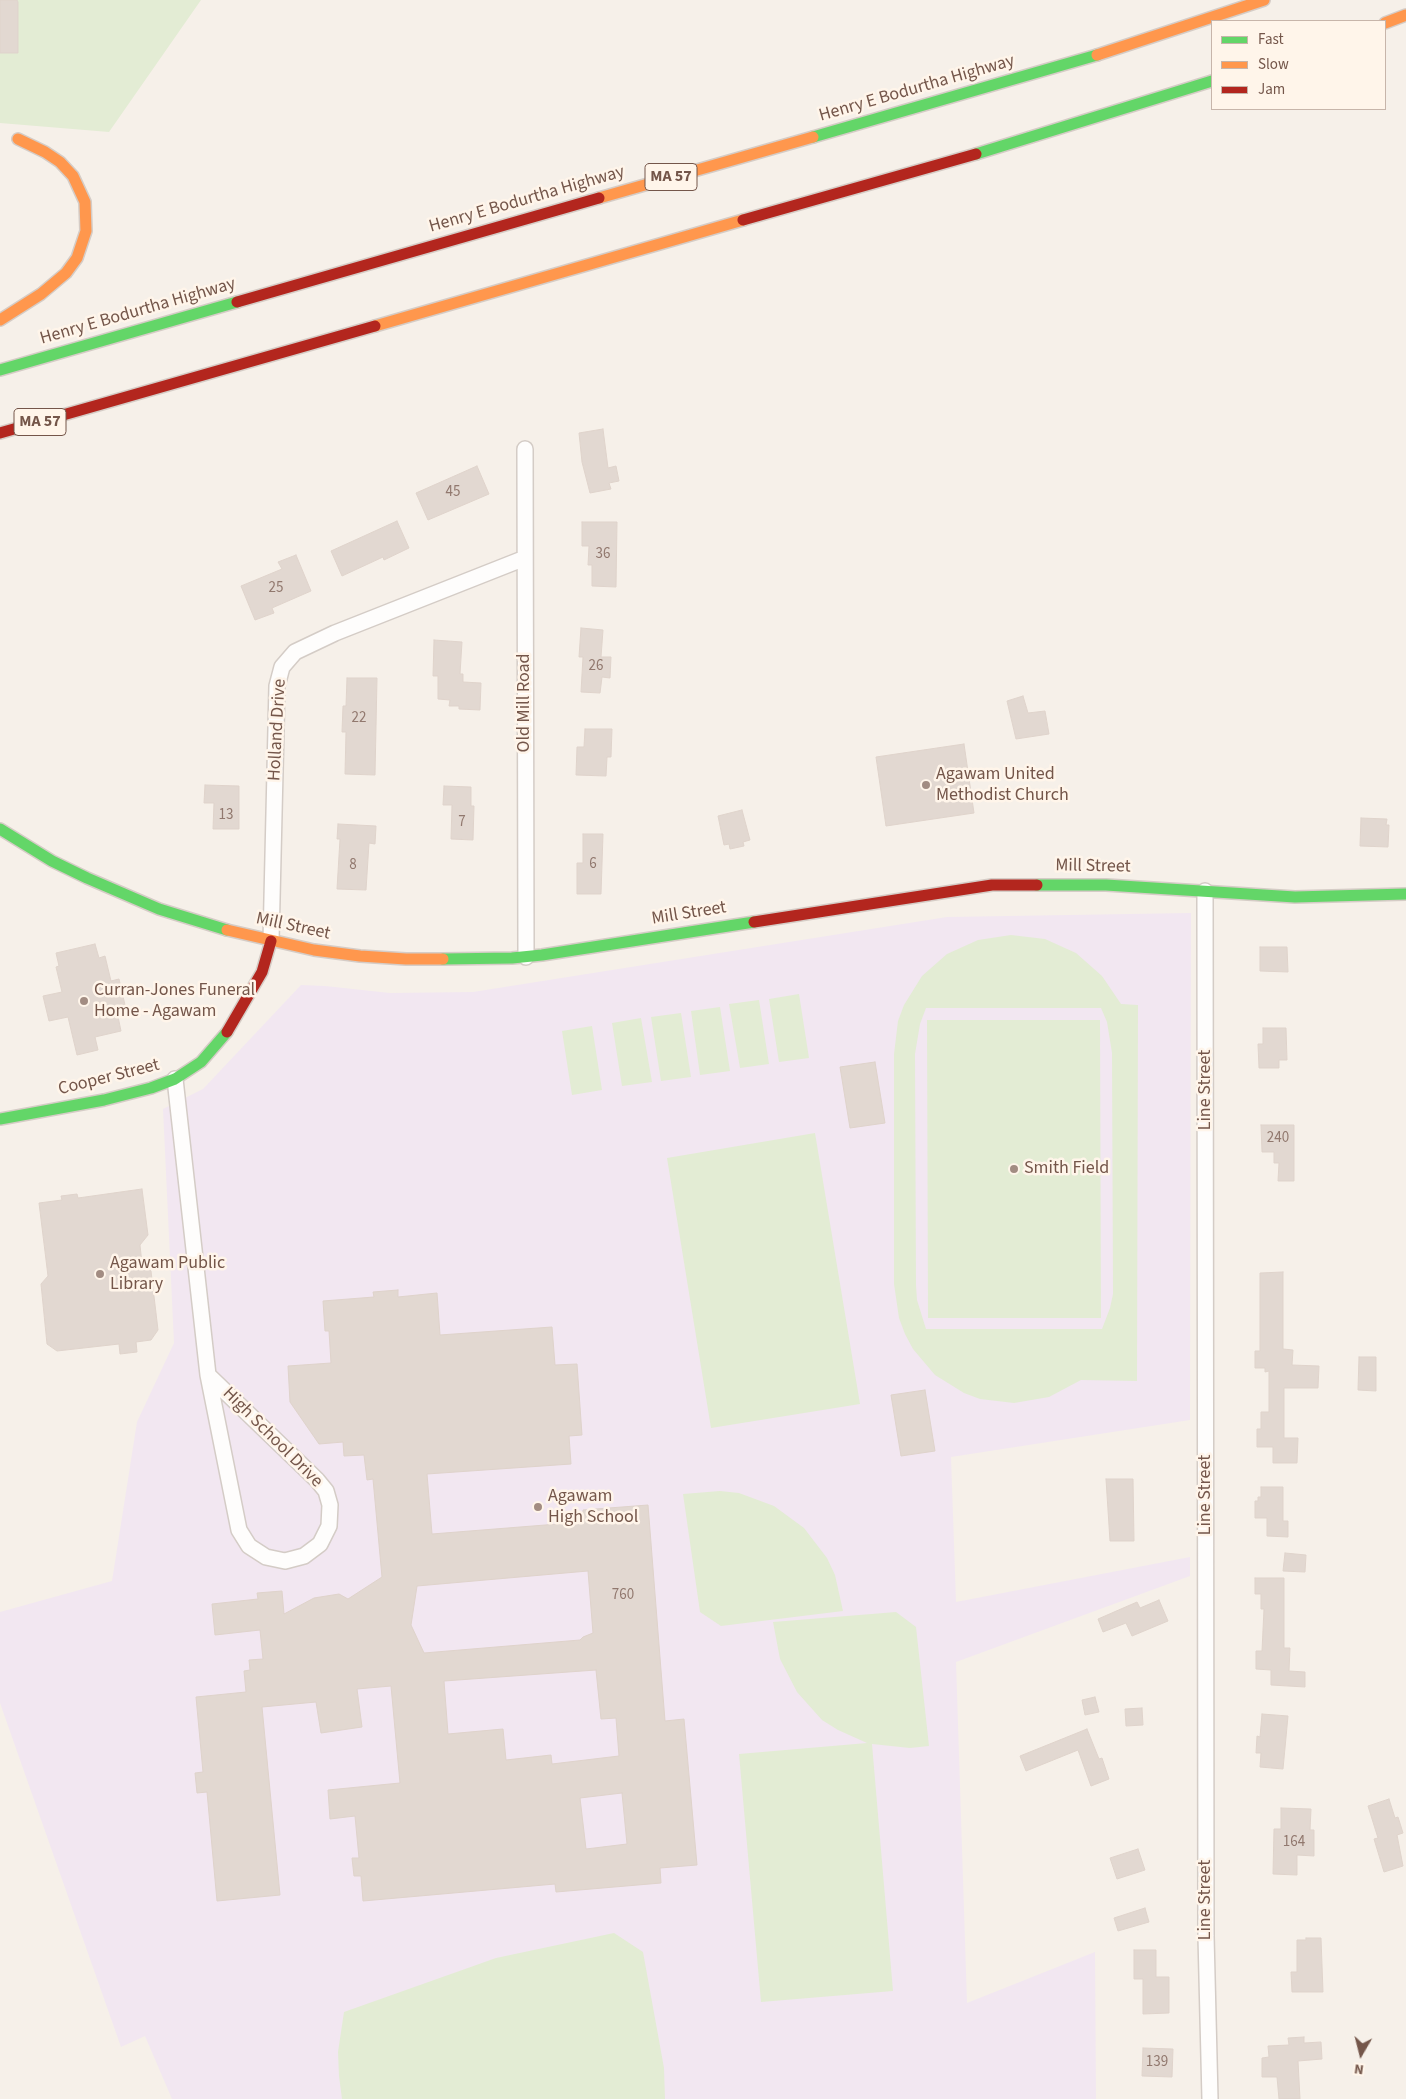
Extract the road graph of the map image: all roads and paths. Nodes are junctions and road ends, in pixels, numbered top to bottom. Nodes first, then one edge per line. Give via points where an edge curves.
1 (1264, 0) edge
2 (1406, 15) edge
3 (1386, 23) edge
4 (1211, 81) edge
5 (14, 139) dead end
6 (0, 320) edge
7 (0, 370) edge
8 (0, 433) edge
9 (525, 449) dead end
10 (525, 558) junction
11 (0, 830) edge
12 (1205, 891) junction
13 (1406, 894) edge
14 (271, 941) junction
15 (526, 957) junction
16 (175, 1079) junction
17 (0, 1119) edge
18 (208, 1375) junction
19 (1210, 2099) edge

1 - 7 main road, Henry E Bodurtha Highway / MA 57 via 1005,82
2 - 3 main road
4 - 8 main road, MA 57 via 969,156
5 - 6 main road via 45,152 73,176 85,202 86,231 77,258 66,273 41,294
9 - 10 street, Old Mill Road
10 - 14 street, Holland Drive via 335,633 295,652 282,667 277,686
10 - 15 street, Old Mill Road
11 - 14 main road, Mill Street via 52,861 123,894 196,921
12 - 13 main road, Mill Street via 1295,897
12 - 15 main road, Mill Street via 1106,884 992,886
12 - 19 street, Line Street via 1206,1936
14 - 15 main road, Mill Street via 336,954 383,958
14 - 16 main road, Cooper Street via 262,972 223,1038 201,1062
16 - 17 main road, Cooper Street via 87,1104
16 - 18 street, High School Drive
18 - 18 street, High School Drive via 241,1535 254,1551 272,1560 292,1560 310,1553 324,1539 329,1526 330,1505 326,1491

